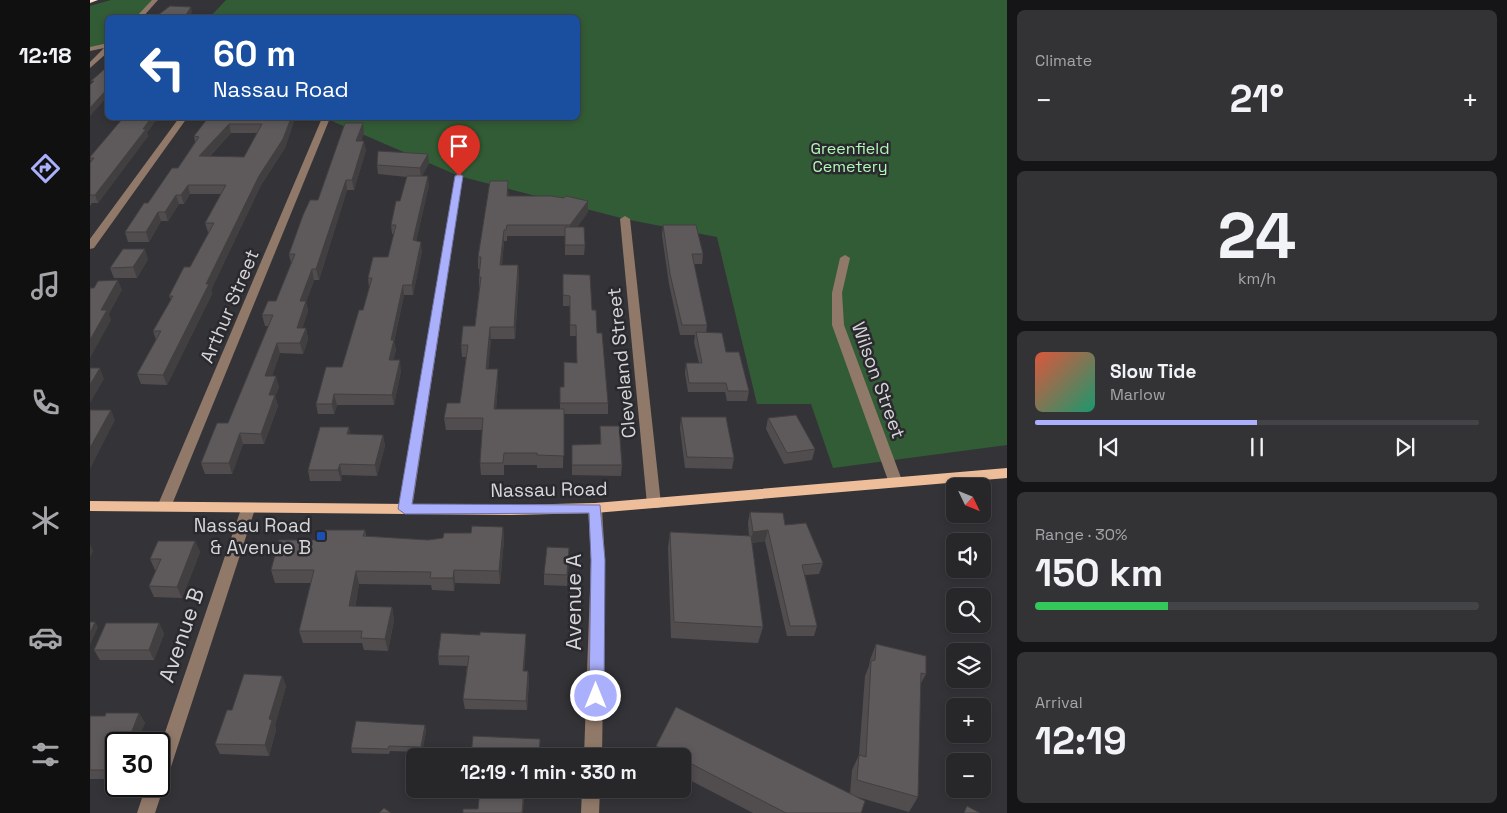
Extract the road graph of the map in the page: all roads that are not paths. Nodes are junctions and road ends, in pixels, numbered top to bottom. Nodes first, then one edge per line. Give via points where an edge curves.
1 (94, 0) edge
2 (155, 0) edge
3 (90, 1) edge
4 (141, 15) edge
5 (105, 47) edge
6 (90, 48) edge
7 (105, 50) edge
8 (90, 66) edge
9 (182, 120) edge
10 (325, 120) edge
11 (459, 176) dead end
12 (624, 219) dead end
13 (90, 246) edge
14 (845, 258) dead end
15 (1007, 473) edge
16 (896, 483) junction
17 (654, 504) junction
18 (90, 506) edge
19 (164, 507) junction
20 (595, 508) junction
21 (248, 509) junction
22 (405, 509) junction
23 (170, 743) edge
24 (593, 748) edge
25 (151, 797) edge
26 (591, 798) edge
27 (146, 813) edge
28 (590, 813) edge

1 - 3 highway
2 - 4 street
5 - 6 street
7 - 8 street
9 - 13 street
10 - 19 street, Arthur Street
11 - 22 street
12 - 17 street, Cleveland Street
14 - 16 street, Wilson Street via 837,293 838,325
15 - 16 main road, Nassau Road
16 - 17 main road, Nassau Road
17 - 20 main road, Nassau Road
18 - 19 main road, Nassau Road
19 - 21 main road, Nassau Road
20 - 22 main road, Nassau Road
20 - 24 street, Avenue A via 598,578
21 - 22 main road, Nassau Road
21 - 23 street, Avenue B
25 - 27 street
26 - 28 street

